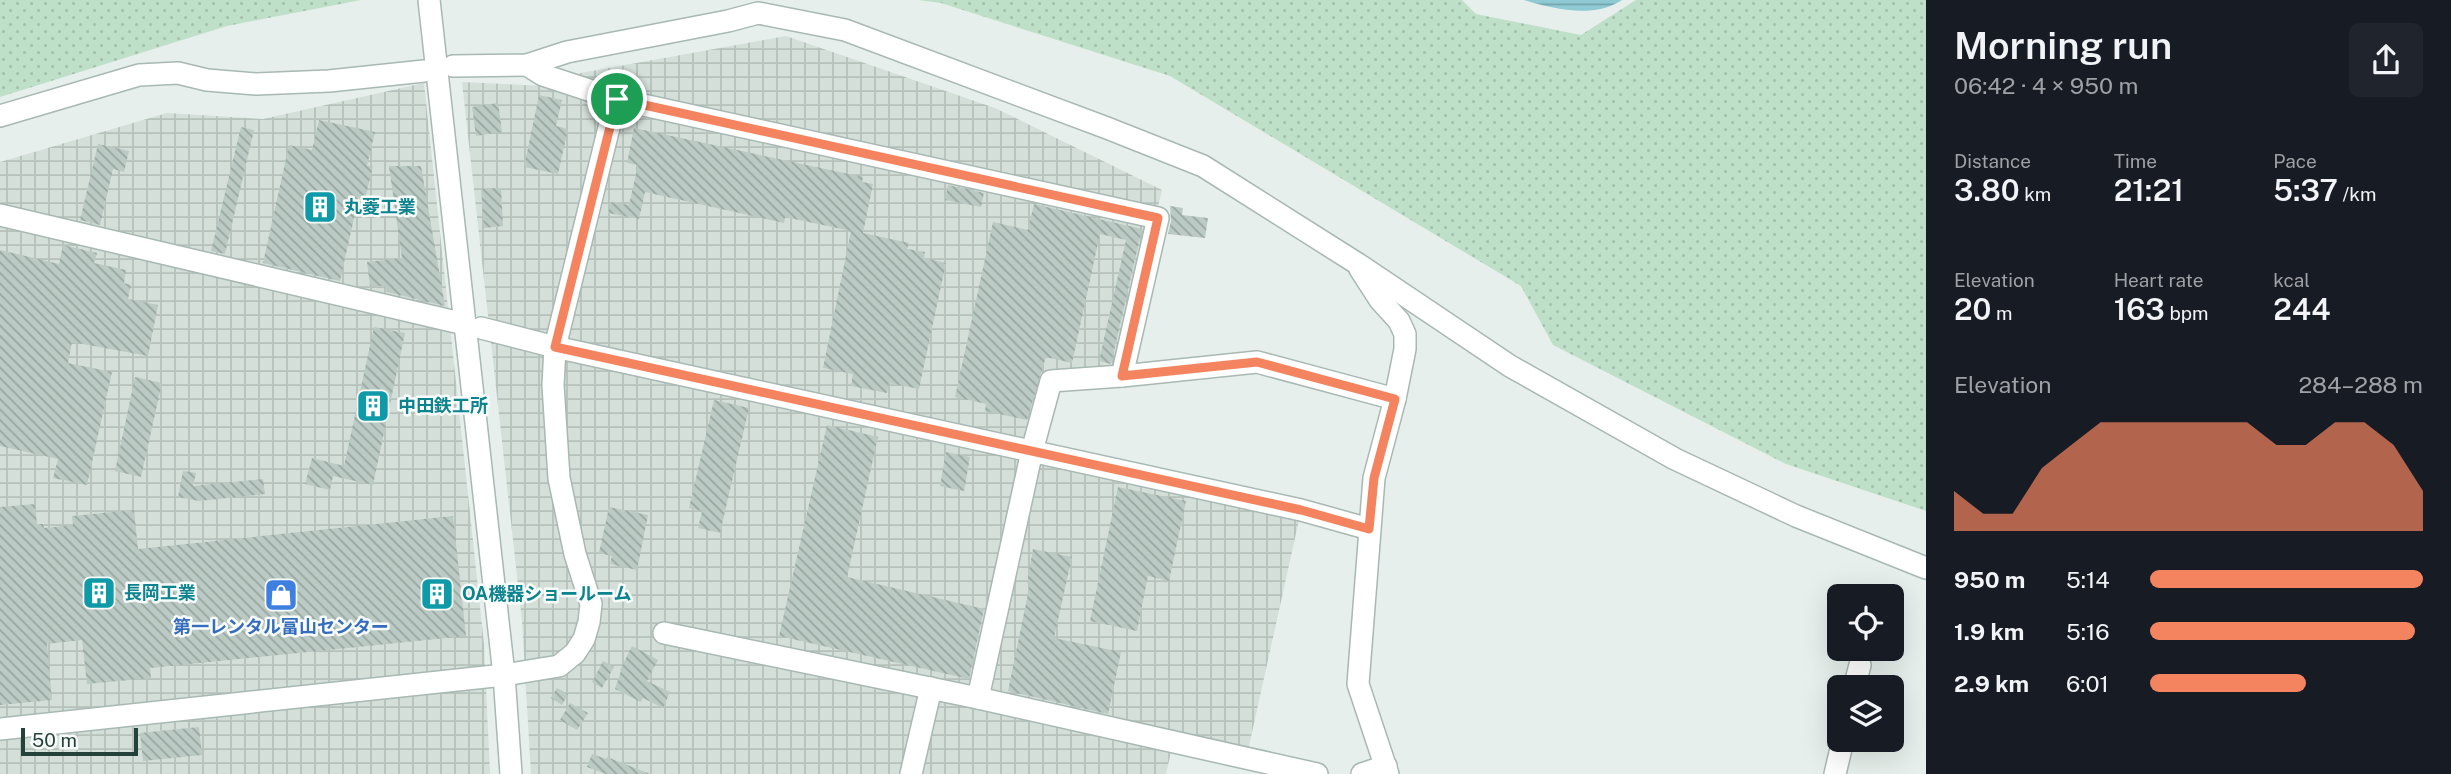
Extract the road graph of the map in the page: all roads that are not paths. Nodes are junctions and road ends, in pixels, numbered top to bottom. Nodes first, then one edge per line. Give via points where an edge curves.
1 (430, 4) edge
2 (527, 65) junction
3 (453, 66) dead end
4 (424, 71) dead end
5 (617, 99) junction
6 (0, 116) edge
7 (0, 215) edge
8 (1358, 264) junction
9 (456, 322) dead end
10 (481, 328) dead end
11 (555, 347) junction
12 (1122, 376) junction
13 (1395, 399) junction
14 (1032, 451) junction
15 (1369, 529) junction
16 (1926, 568) edge
17 (664, 633) dead end
18 (1860, 665) dead end
19 (504, 675) junction
20 (1857, 675) edge
21 (931, 688) junction
22 (978, 698) junction
23 (0, 729) edge
24 (1840, 752) edge
25 (1387, 770) edge
26 (511, 774) edge
27 (911, 774) edge
28 (1317, 774) edge
29 (1362, 774) edge
30 (1835, 774) edge

1 - 19 street
2 - 3 street
2 - 5 street via 543,75
2 - 8 street via 567,52 758,13 845,30 1203,166
4 - 6 street via 256,84 178,74 139,75
5 - 11 street
5 - 12 street via 1158,218
7 - 9 street
8 - 13 street via 1405,334
8 - 16 street via 1510,366 1675,459 1796,516
10 - 11 street
11 - 14 street
11 - 19 street via 559,478 591,604 589,622 575,653 559,666
12 - 13 street via 1257,362
12 - 14 street via 1051,381
13 - 15 street via 1374,478
14 - 15 street
14 - 22 street
15 - 25 street via 1358,684
17 - 21 street
18 - 20 street
19 - 23 street
19 - 26 street
21 - 22 street
21 - 27 street
22 - 28 street
24 - 30 street
25 - 29 street

